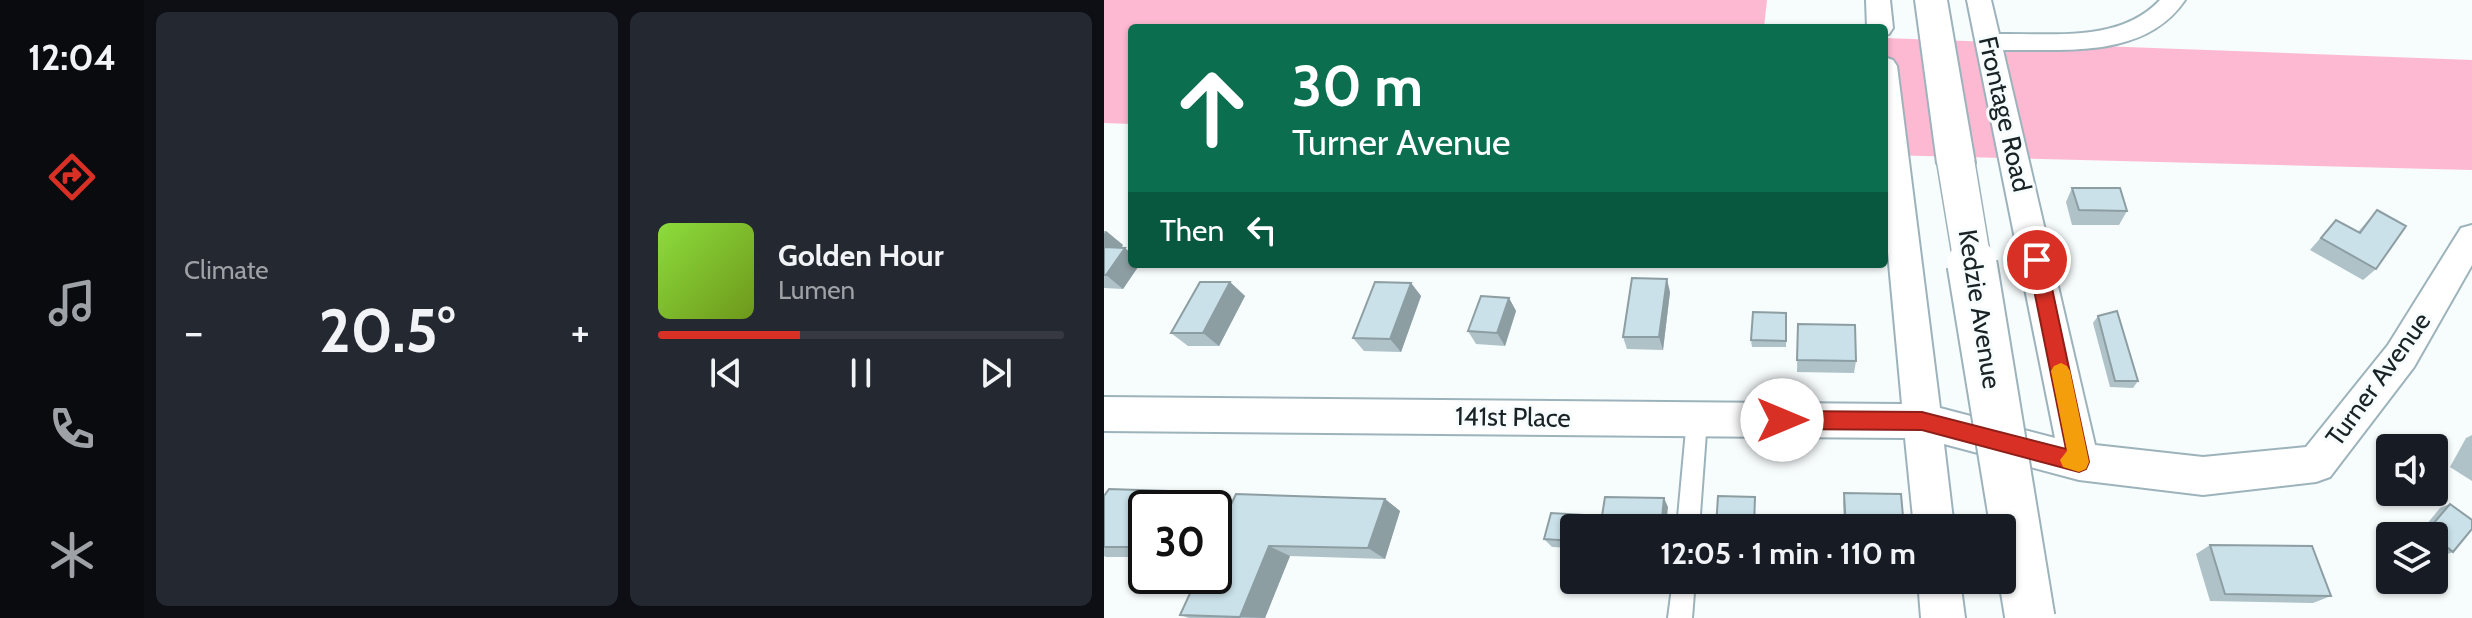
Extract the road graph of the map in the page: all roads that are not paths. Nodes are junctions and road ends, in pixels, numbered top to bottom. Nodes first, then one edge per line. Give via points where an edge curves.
1 (1878, 0) edge
2 (1931, 0) edge
3 (1979, 0) edge
4 (2173, 0) edge
5 (1880, 24) edge
6 (1989, 42) junction
7 (1888, 103) edge
8 (2472, 237) edge
9 (1104, 414) edge
10 (1697, 419) junction
11 (1922, 421) junction
12 (2079, 462) junction
13 (1689, 514) edge
14 (1932, 514) edge
15 (1683, 594) edge
16 (1940, 594) edge
17 (1680, 618) edge
18 (1943, 618) edge
19 (2030, 618) edge

1 - 5 street
2 - 19 main road, Kedzie Avenue, bridge
3 - 6 street, Frontage Road
4 - 6 street via 2154,21 2105,40
6 - 12 street, Frontage Road
7 - 11 street
8 - 12 street, Turner Avenue via 2401,356 2316,464 2203,476
9 - 10 street, 141st Place
10 - 11 street, 141st Place
10 - 13 lane
11 - 12 street, Turner Avenue
11 - 14 street
15 - 17 lane
16 - 18 street

